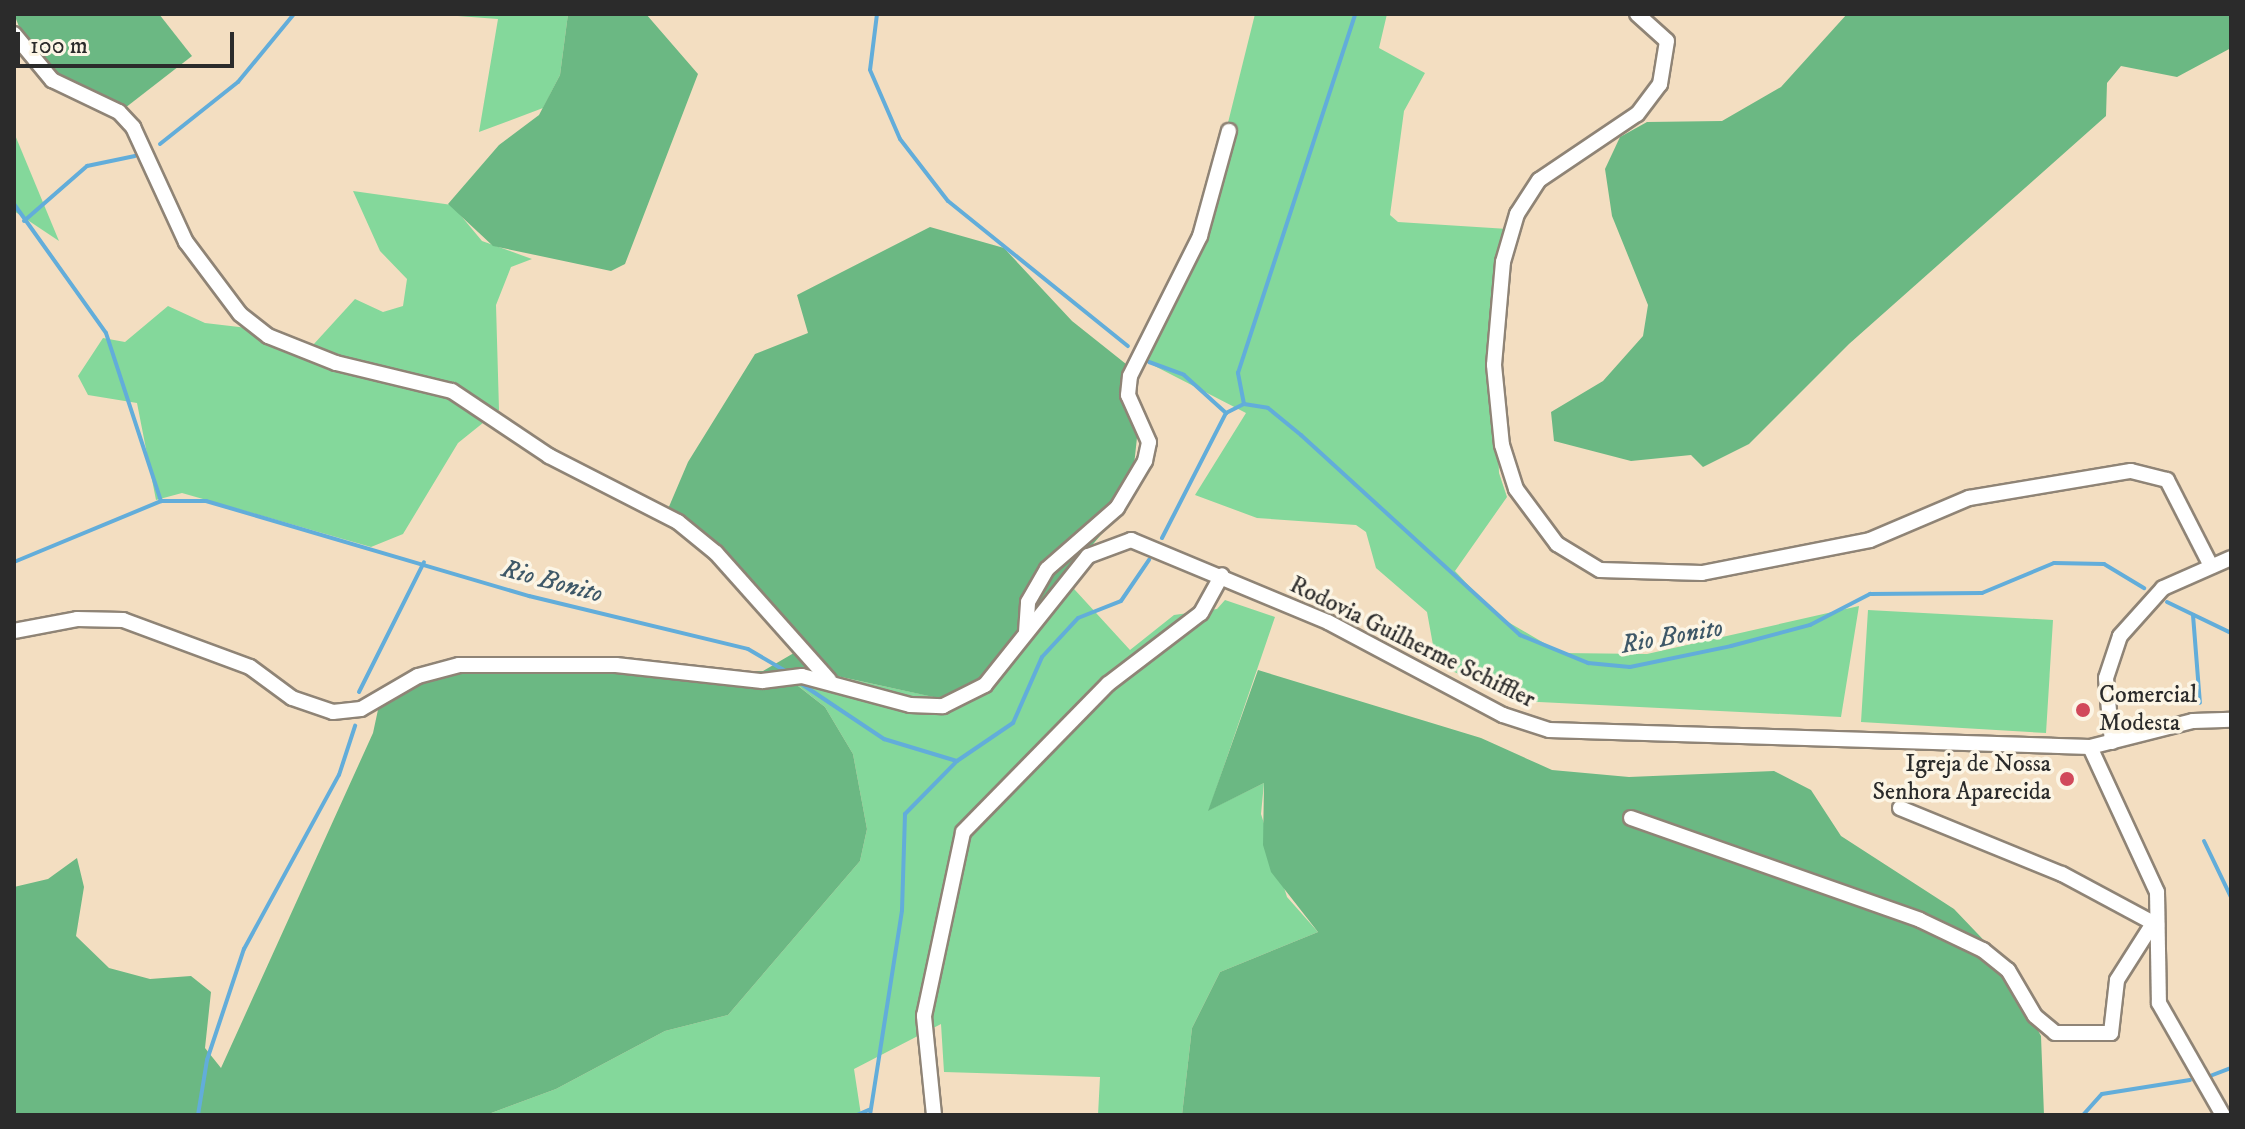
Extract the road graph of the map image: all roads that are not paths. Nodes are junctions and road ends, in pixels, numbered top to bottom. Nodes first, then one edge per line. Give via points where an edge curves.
1 (1637, 14) edge
2 (14, 34) edge
3 (1229, 131) dead end
4 (2231, 558) edge
5 (2210, 564) junction
6 (1222, 575) junction
7 (14, 631) edge
8 (1026, 632) junction
9 (829, 680) junction
10 (2231, 720) edge
11 (2112, 742) junction
12 (2090, 747) junction
13 (1900, 808) dead end
14 (1631, 818) dead end
15 (2155, 926) junction
16 (934, 1115) edge
17 (2223, 1115) edge

1 - 5 street via 1667,41 1660,84 1637,114 1539,180 1504,252 1495,399 1509,470 1543,531 1600,570 1702,573 1870,540 1969,498 2131,471 2167,480
2 - 9 street via 52,80 119,112 133,127 186,242 258,329 336,363 452,391 549,456 678,522 716,553
3 - 8 street via 1200,236 1130,376 1128,395 1149,442 1145,461 1117,508 1047,569 1028,602
4 - 5 street
5 - 11 street via 2163,588 2120,636 2106,678
6 - 8 street, Rodovia Guilherme Schiffler via 1169,550 1117,541 1088,556
6 - 12 street, Rodovia Guilherme Schiffler via 1503,715 1549,730
6 - 16 street via 1201,613 1108,684 963,832 924,1016
7 - 9 street, Rodovia Guilherme Schiffler via 77,619 123,620 250,667 292,698 333,712 361,709 429,671 459,665 616,665
8 - 9 street, Rodovia Guilherme Schiffler via 985,685 943,706 910,705
10 - 11 street, Rodovia Guilherme Schiffler via 2193,721
11 - 12 street, Rodovia Guilherme Schiffler
12 - 15 street via 2134,831
13 - 15 street via 2062,874
14 - 15 street via 1972,944 2008,970 2035,1016 2055,1033 2111,1033 2117,980
15 - 17 street via 2159,1003

